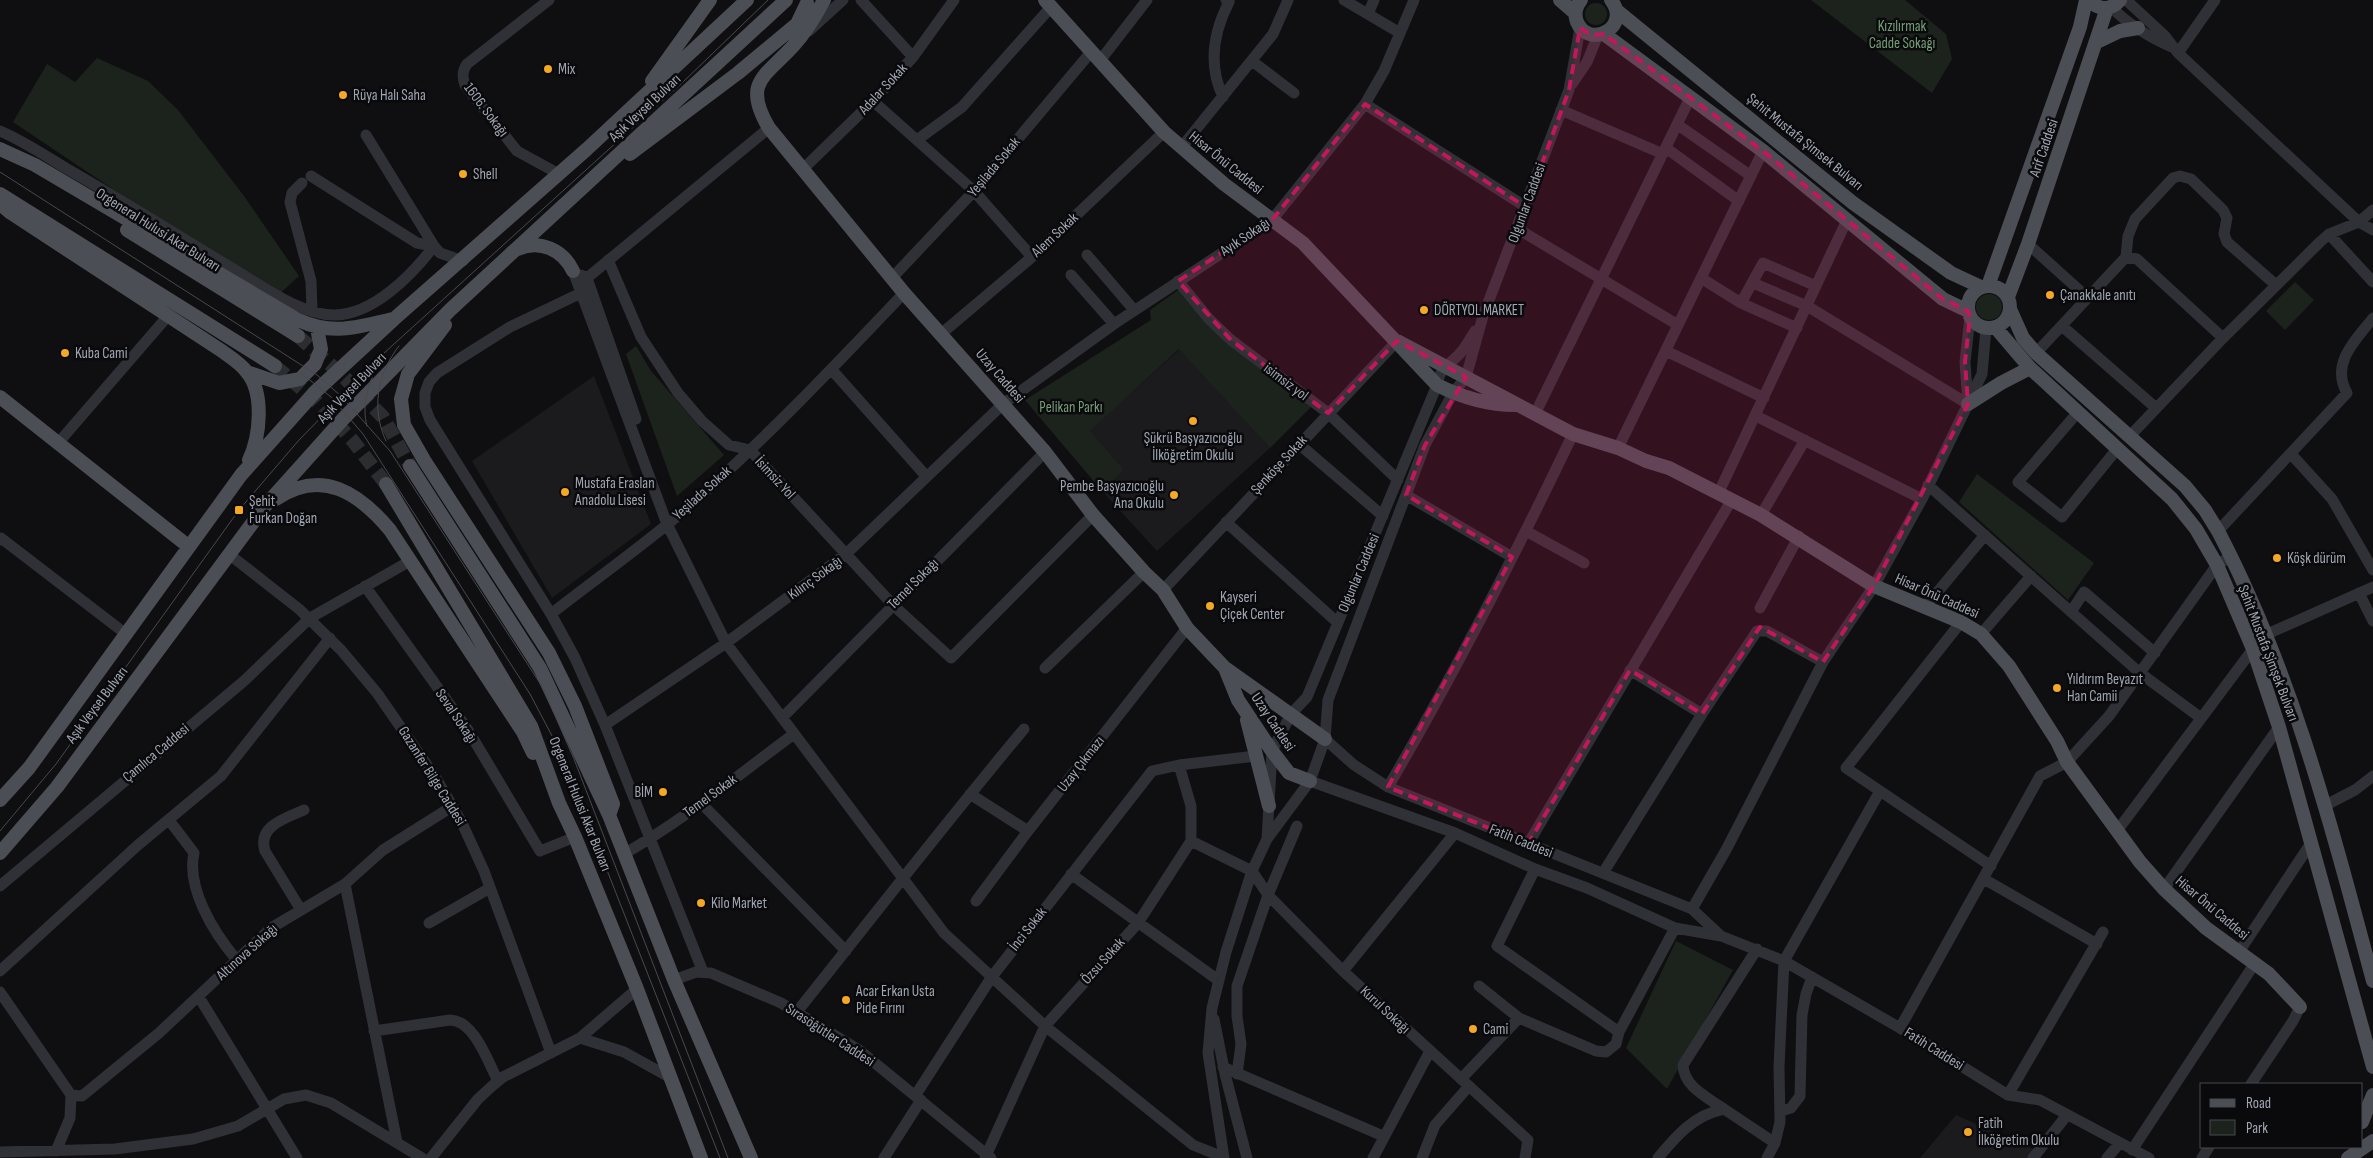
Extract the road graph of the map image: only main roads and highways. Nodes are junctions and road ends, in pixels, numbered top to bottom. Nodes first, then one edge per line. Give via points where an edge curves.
1 (710, 0) edge
2 (747, 0) edge
3 (786, 0) edge
4 (824, 0) edge
5 (1560, 0) edge
6 (1582, 0) edge
7 (2087, 0) edge
8 (807, 3) dead end
9 (1048, 3) edge
10 (1614, 5) edge
11 (2113, 5) edge
12 (1575, 13) junction
13 (2138, 28) road end
14 (1601, 34) junction
15 (2097, 42) junction
16 (634, 106) junction
17 (0, 150) edge
18 (0, 194) edge
19 (574, 196) junction
20 (0, 204) edge
21 (515, 251) junction
22 (573, 271) road end
23 (1985, 286) junction
24 (2009, 303) junction
25 (450, 310) junction
26 (1969, 314) junction
27 (394, 319) junction
28 (317, 328) junction
29 (1991, 328) junction
30 (298, 336) tunnel mouth
31 (1397, 341) junction
32 (275, 366) tunnel mouth
33 (2030, 368) junction
34 (247, 372) junction
35 (0, 397) edge
36 (1968, 404) road end
37 (1518, 405) junction
38 (410, 466) tunnel mouth
39 (241, 475) junction
40 (386, 484) tunnel mouth
41 (265, 506) junction
42 (188, 546) junction
43 (1224, 668) junction
44 (1245, 709) junction
45 (1325, 739) road end
46 (1310, 780) road end
47 (0, 800) edge
48 (559, 803) junction
49 (1269, 806) road end
50 (608, 815) junction
51 (0, 853) edge
52 (2373, 981) edge
53 (2300, 1007) road end
54 (2373, 1067) edge
55 (2373, 1095) edge
56 (2363, 1120) edge
57 (2362, 1148) edge
58 (700, 1158) edge
59 (751, 1158) edge
60 (2347, 1158) edge

1 - 16 main road
2 - 16 main road, Aşık Veysel Bulvarı
3 - 19 main road, Aşık Veysel Bulvarı
4 - 43 main road, Uzay Caddesi via 795,44 760,80 756,96 769,128 904,294 1045,452 1093,515 1163,590 1187,628
5 - 12 main road
6 - 12 main road
7 - 11 main road via 2097,7
7 - 23 main road, Arif Caddesi
8 - 19 main road via 797,24 738,73
9 - 31 main road, Hisar Önü Caddesi via 1164,132 1224,184 1303,243
10 - 14 main road via 1616,22
10 - 23 main road, Şehit Mustafa Şimsek Bulvarı via 1853,203 1951,273
11 - 15 main road, Arif Caddesi
12 - 14 main road via 1580,28 1586,33
13 - 15 main road via 2115,33
14 - 26 main road via 1763,151 1944,299
15 - 24 main road, Arif Caddesi
16 - 27 main road, Aşık Veysel Bulvarı
17 - 28 main road via 35,165 298,320
17 - 30 main road, Orgeneral Hulusi Akar Bulvarı
18 - 32 main road
19 - 21 main road, Aşık Veysel Bulvarı
20 - 34 main road via 222,351
21 - 22 main road via 529,246 551,248 562,255
21 - 25 main road, Aşık Veysel Bulvarı
23 - 24 main road, Şehit Mustafa Şimsek Bulvarı via 1999,288
23 - 26 main road via 1972,294 1967,305
24 - 29 main road via 2006,320
24 - 52 main road, Şehit Mustafa Şimşek Bulvarı via 2023,338 2036,353 2184,486 2218,531 2285,685 2326,806
25 - 41 main road, Aşık Veysel Bulvarı via 343,419
25 - 50 main road, Orgeneral Hulusi Akar Bulvarı via 444,328 415,363 406,381 401,399 404,425 565,684 604,776 613,804
26 - 29 main road via 1978,326
27 - 28 main road via 343,330
27 - 39 main road, Aşık Veysel Bulvarı via 315,392
28 - 34 main road via 321,349 316,364 300,379 279,383
29 - 33 main road, Şehit Mustafa Şimşek Bulvarı
31 - 37 main road, Hisar Önü Caddesi
31 - 37 main road, Hisar Önü Caddesi via 1437,385 1453,393 1498,405
33 - 36 main road
33 - 54 main road, Şehit Mustafa Şimşek Bulvarı via 2172,499 2196,529 2217,565 2253,649 2279,727
34 - 39 main road via 256,391 260,418 256,446
35 - 42 main road
37 - 53 main road, Hisar Önü Caddesi via 1574,434 1669,468 1799,536 1874,586 1961,622 1981,634 2022,686 2067,762 2164,889 2206,928 2269,974
38 - 50 main road, Orgeneral Hulusi Akar Bulvarı via 540,668
39 - 42 main road, Aşık Veysel Bulvarı
40 - 48 main road, Orgeneral Hulusi Akar Bulvarı via 531,726
41 - 48 main road via 287,492 312,485 339,488 371,508 390,530 522,732
41 - 51 main road, Aşık Veysel Bulvarı via 56,787
42 - 47 main road, Aşık Veysel Bulvarı via 29,768
43 - 44 main road, Uzay Caddesi
43 - 45 main road, Uzay Caddesi
44 - 46 main road, Uzay Caddesi via 1289,772
44 - 49 main road
48 - 58 main road, Orgeneral Hulusi Akar Bulvarı via 637,989
50 - 59 main road, Orgeneral Hulusi Akar Bulvarı via 674,980
55 - 56 main road
57 - 60 main road

